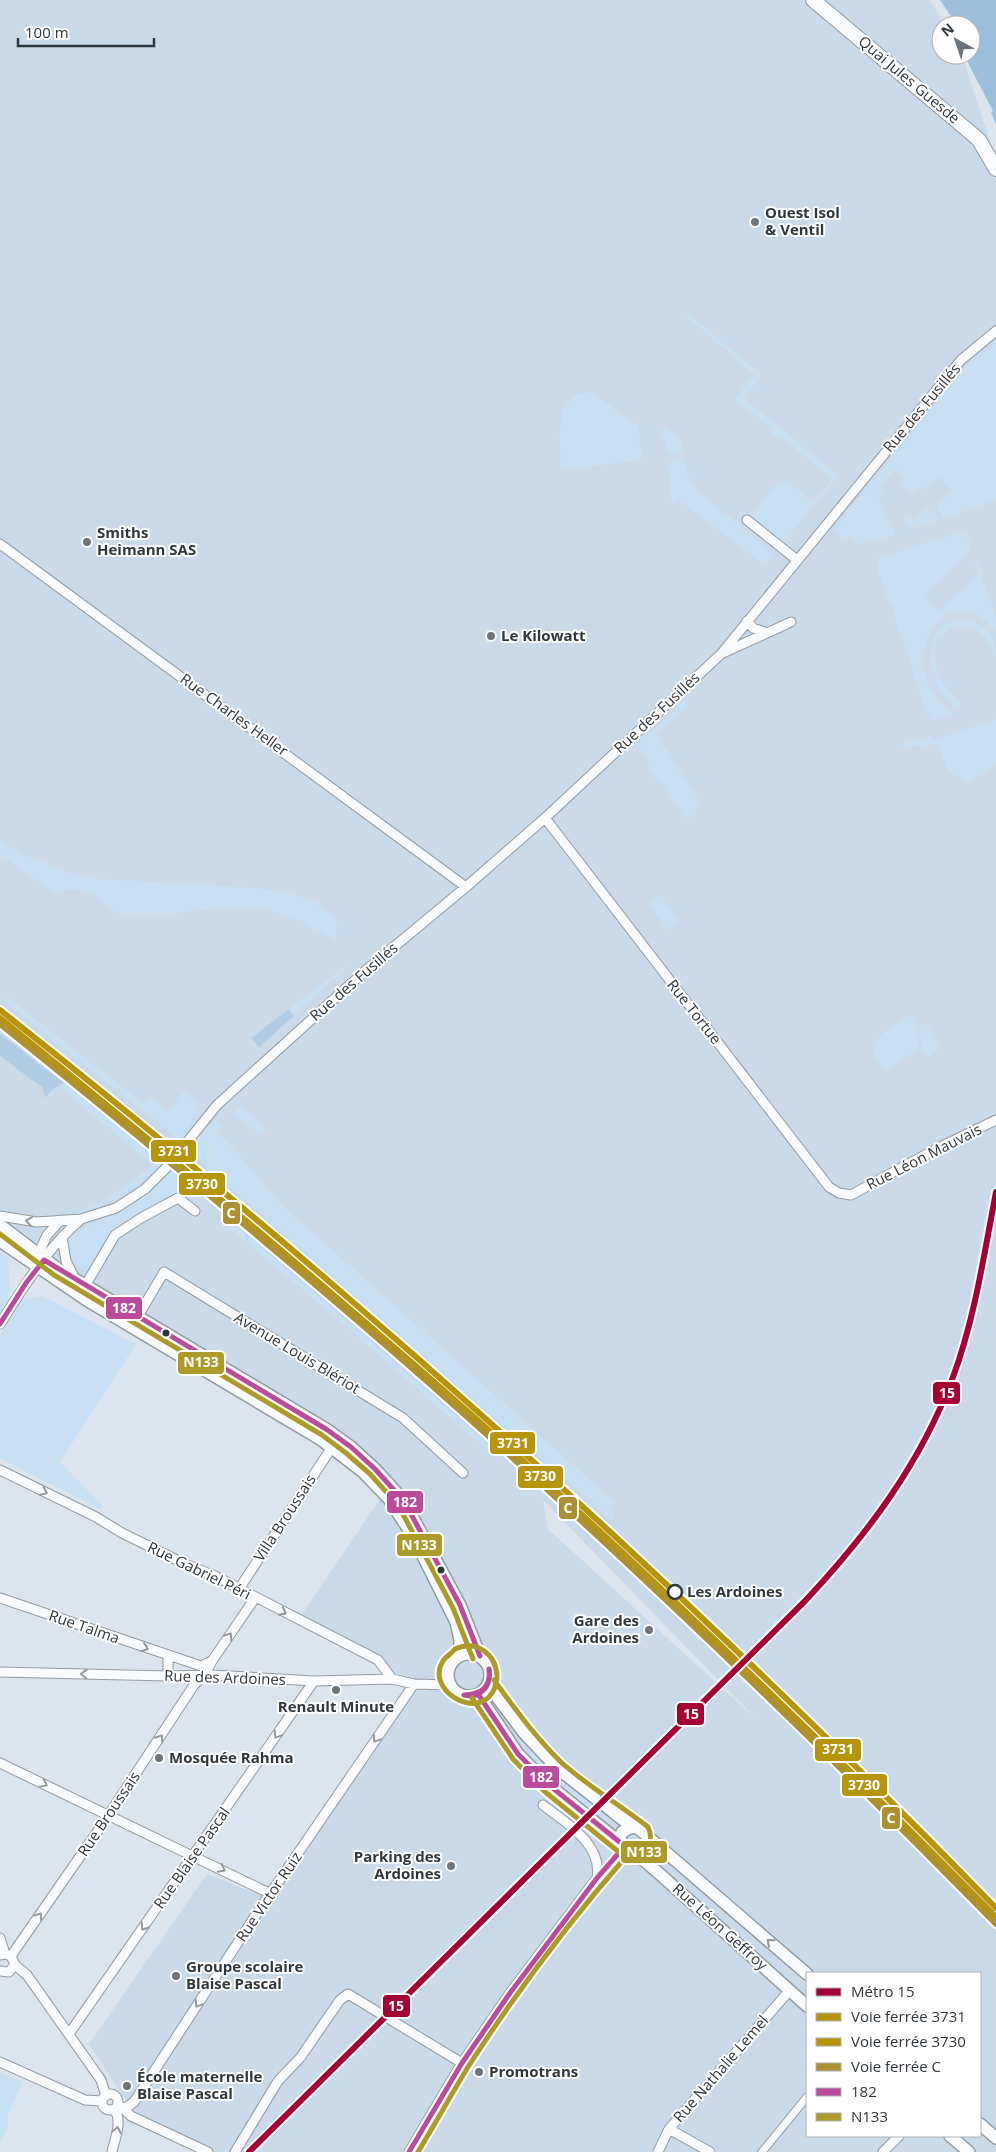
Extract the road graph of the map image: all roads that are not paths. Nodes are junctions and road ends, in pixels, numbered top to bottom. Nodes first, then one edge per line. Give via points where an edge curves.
1 (813, 0) edge
2 (996, 169) edge
3 (996, 331) edge
4 (747, 520) dead end
5 (0, 544) edge
6 (797, 560) junction
7 (747, 621) junction
8 (791, 622) dead end
9 (767, 633) junction
10 (721, 654) junction
11 (545, 818) junction
12 (466, 887) junction
13 (996, 1120) edge
14 (851, 1195) joint
15 (194, 1210) dead end
16 (0, 1216) edge
17 (81, 1219) junction
18 (59, 1222) junction
19 (0, 1225) edge
20 (62, 1237) junction
21 (0, 1241) edge
22 (39, 1262) junction
23 (75, 1279) junction
24 (85, 1286) junction
25 (138, 1316) junction
26 (0, 1324) edge
27 (332, 1447) junction
28 (0, 1470) edge
29 (463, 1473) dead end
30 (239, 1588) junction
31 (0, 1598) edge
32 (255, 1598) junction
33 (168, 1656) junction
34 (459, 1656) junction
35 (480, 1656) junction
36 (212, 1661) junction
37 (0, 1672) edge
38 (205, 1674) junction
39 (168, 1676) junction
40 (392, 1679) junction
41 (314, 1681) junction
42 (414, 1684) junction
43 (450, 1685) junction
44 (488, 1685) junction
45 (478, 1694) junction
46 (0, 1763) edge
47 (543, 1806) dead end
48 (109, 1815) junction
49 (637, 1829) junction
50 (627, 1847) junction
51 (195, 1855) junction
52 (271, 1894) junction
53 (0, 1938) edge
54 (8, 1957) edge
55 (0, 1971) edge
56 (806, 1973) edge
57 (790, 1990) junction
58 (806, 2005) edge
59 (69, 2034) junction
60 (0, 2062) edge
61 (462, 2063) junction
62 (104, 2098) junction
63 (806, 2098) edge
64 (119, 2107) junction
65 (981, 2125) edge
66 (669, 2129) junction
67 (898, 2137) edge
68 (951, 2137) edge
69 (996, 2138) edge
70 (112, 2152) edge
71 (208, 2152) edge
72 (235, 2152) edge
73 (409, 2152) edge
74 (658, 2152) edge
75 (710, 2152) edge
76 (762, 2152) edge
77 (883, 2152) edge
78 (969, 2152) edge

1 - 2 main road, Quai Jules Guesde via 979,140
3 - 6 street, Rue des Fusillés via 961,360
4 - 6 street
5 - 12 street, Rue Charles Heller
6 - 7 street, Rue des Fusillés
7 - 9 street via 753,628
7 - 10 street, Rue des Fusillés
8 - 9 street
9 - 10 street
10 - 11 street, Rue des Fusillés via 684,696
11 - 12 street, Rue des Fusillés
11 - 14 street, Rue Tortue via 829,1187
12 - 17 street, Rue des Fusillés via 365,971 210,1112 167,1167 145,1189 116,1208
13 - 14 street, Rue Léon Mauvais
15 - 24 street via 178,1198 115,1235
18 -> 16 street
17 - 18 street
17 - 20 street
18 - 22 street via 47,1235
19 - 22 street
20 - 22 street
20 - 23 street via 66,1261
21 - 22 street
22 - 23 street
22 - 26 street
22 - 27 street via 88,1301
23 - 24 street
24 - 25 street
25 - 29 street, Avenue Louis Blériot via 164,1272 402,1418
25 - 35 street via 326,1429 375,1469 404,1501 460,1605
27 - 30 street, Villa Broussais
27 - 34 street via 378,1487 409,1528 456,1622
28 -> 30 street, Rue Gabriel Péri
30 - 32 street, Rue Gabriel Péri
31 -> 33 street, Rue Talma
36 -> 32 street, Rue Broussais
32 -> 40 street, Rue Gabriel Péri via 378,1660
33 - 36 street, Rue Talma via 202,1666
33 - 39 street
34 - 35 street via 467,1653
34 - 43 street via 448,1671
35 - 44 street via 490,1669
36 - 38 street, Rue Broussais
39 -> 37 street, Rue des Ardoines
38 - 39 street, Rue des Ardoines
38 - 41 street, Rue des Ardoines
48 -> 38 street, Rue Broussais via 194,1685
40 - 41 street, Rue des Ardoines
40 - 42 street, Rue des Ardoines
41 -> 51 street, Rue Blaise Pascal
42 - 43 street, Rue des Ardoines
42 -> 52 street, Rue Victor Ruiz
43 - 45 street via 462,1695
44 - 45 street
44 - 49 street, Rue Léon Geffroy via 524,1733 557,1768
45 - 50 street, Rue Léon Geffroy via 518,1754 549,1785
46 -> 48 street
47 - 61 street via 571,1826 588,1844 597,1862 596,1878
48 - 51 street
54 -> 48 street, Rue Broussais
49 - 50 street via 622,1832 620,1839
56 -> 49 street, Rue Léon Geffroy
50 - 57 street, Rue Léon Geffroy
51 -> 52 street
51 -> 59 street, Rue Blaise Pascal
52 -> 64 street, Rue Victor Ruiz via 134,2102
53 - 54 street
54 - 55 street via 9,1972
54 - 59 street via 27,1975
57 - 58 street, Rue Léon Geffroy
57 - 66 street, Rue Nathalie Lemel
59 - 62 street via 101,2080
60 - 62 street via 85,2100
61 - 72 street via 348,1994 340,2000 300,2058 278,2081
61 - 73 street
62 - 64 street via 106,2108
63 - 76 street
70 -> 64 street
64 - 71 street via 131,2116
65 - 69 street
66 - 74 street, Rue Nathalie Lemel
66 - 75 street
67 - 77 street
68 - 78 street

